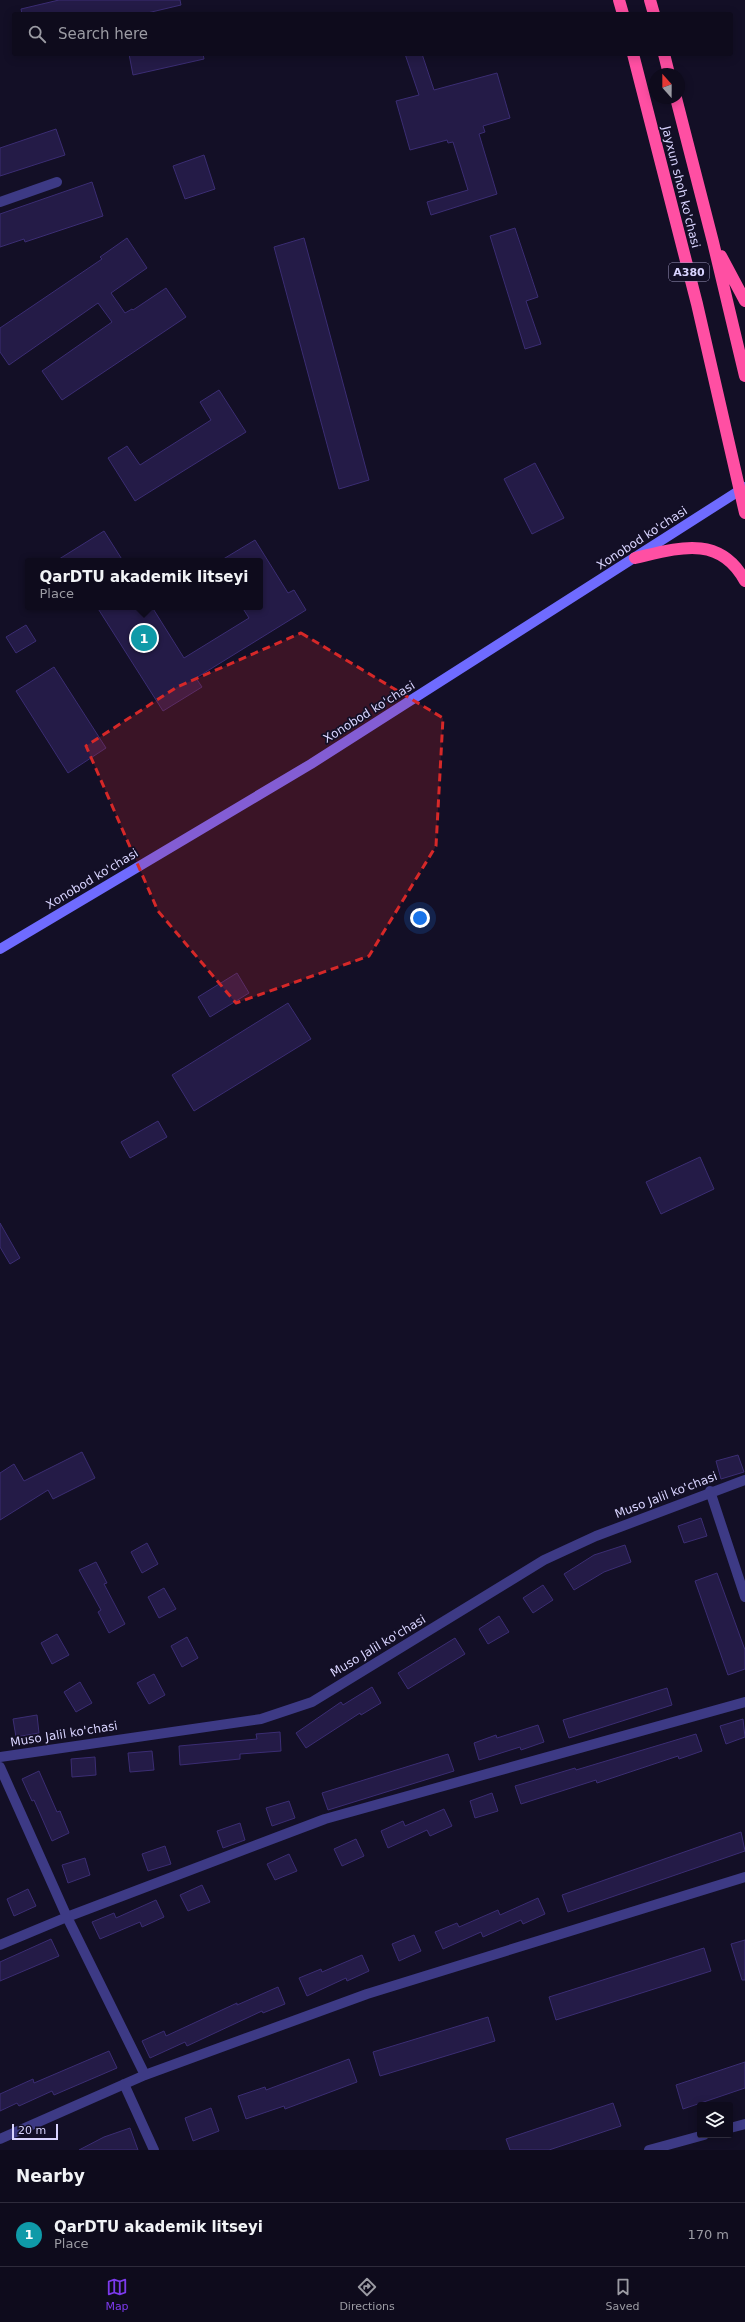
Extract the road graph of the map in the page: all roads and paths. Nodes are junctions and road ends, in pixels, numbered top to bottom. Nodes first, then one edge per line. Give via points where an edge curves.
1 (619, 0) edge
2 (650, 0) edge
3 (622, 12) edge
4 (653, 12) edge
5 (634, 56) edge
6 (664, 56) edge
7 (668, 68) edge
8 (678, 104) edge
9 (57, 182) dead end
10 (0, 202) edge
11 (713, 242) junction
12 (745, 301) edge
13 (745, 376) edge
14 (742, 488) edge
15 (745, 514) edge
16 (635, 558) junction
17 (745, 581) edge
18 (0, 949) edge
19 (745, 1480) edge
20 (710, 1491) junction
21 (745, 1597) edge
22 (745, 1702) edge
23 (0, 1757) edge
24 (0, 1767) edge
25 (745, 1877) edge
26 (67, 1916) junction
27 (0, 1946) edge
28 (145, 2075) junction
29 (124, 2084) junction
30 (745, 2124) edge
31 (733, 2127) edge
32 (697, 2137) edge
33 (0, 2139) edge
34 (665, 2148) edge
35 (154, 2150) edge
36 (649, 2150) edge

1 - 3 highway
2 - 4 highway
5 - 14 highway, Jayxun shoh ko'chasi / A380
6 - 7 highway
8 - 11 highway, Jayxun shoh ko'chasi / A380
9 - 10 street
11 - 12 highway
11 - 13 highway, Jayxun shoh ko'chasi / A380
14 - 15 highway, Jayxun shoh ko'chasi / A380
14 - 16 main road, Xonobod ko'chasi
16 - 17 highway via 682,547 714,550 738,568
16 - 18 main road, Xonobod ko'chasi via 311,764
19 - 20 street, Muso Jalil ko'chasi
20 - 21 street
20 - 23 street, Muso Jalil ko'chasi via 596,1536 544,1560 312,1702 261,1719
22 - 26 street via 325,1819
24 - 26 street
25 - 28 street via 367,1994
26 - 27 street
26 - 28 street
28 - 29 street
29 - 33 street
29 - 35 street
30 - 31 street
32 - 34 street
34 - 36 street

